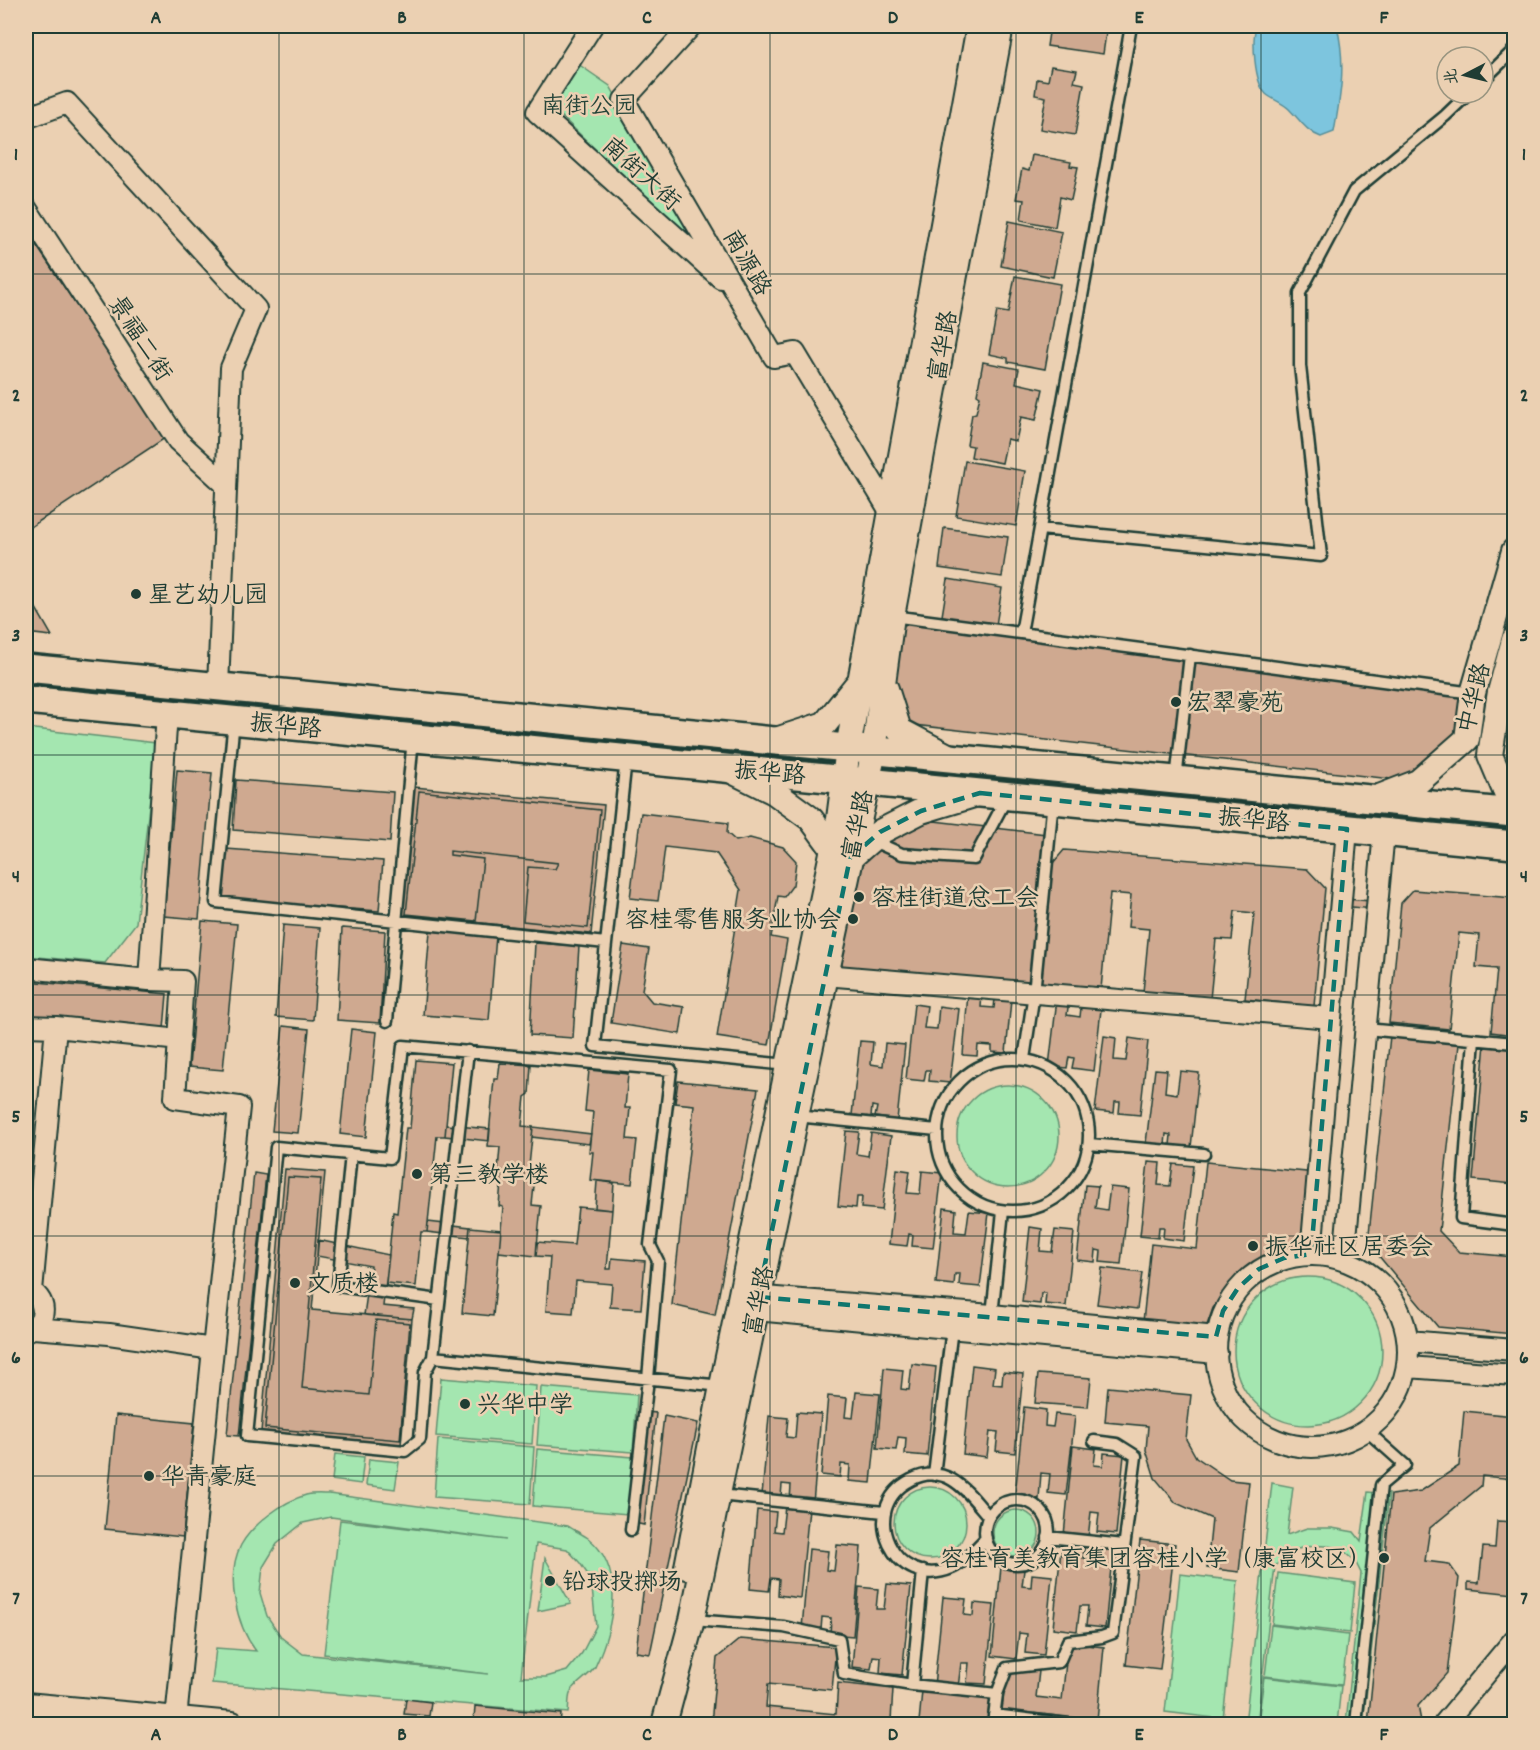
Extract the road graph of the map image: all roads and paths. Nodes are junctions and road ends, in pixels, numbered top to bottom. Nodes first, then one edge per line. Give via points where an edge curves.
1 (592, 26) edge
2 (691, 26) edge
3 (979, 26) edge
4 (1001, 26) edge
5 (1131, 26) edge
6 (1515, 50) edge
7 (1495, 69) edge
8 (1456, 105) edge
9 (26, 118) edge
10 (26, 208) edge
11 (736, 292) junction
12 (226, 485) junction
13 (891, 513) junction
14 (1040, 530) junction
15 (1515, 551) edge
16 (892, 616) junction
17 (1021, 633) junction
18 (1515, 640) edge
19 (1190, 656) junction
20 (26, 669) edge
21 (872, 681) junction
22 (219, 687) junction
23 (1473, 693) junction
24 (26, 700) edge
25 (167, 714) junction
26 (234, 720) junction
27 (413, 737) junction
28 (773, 741) junction
29 (861, 750) junction
30 (626, 758) junction
31 (952, 759) junction
32 (728, 768) junction
33 (1176, 780) junction
34 (856, 781) junction
35 (980, 793) junction
36 (1007, 796) junction
37 (1515, 798) edge
38 (1374, 799) junction
39 (1053, 800) junction
40 (1515, 813) edge
41 (1347, 828) junction
42 (1384, 832) junction
43 (871, 840) junction
44 (1515, 845) edge
45 (842, 853) junction
46 (396, 922) junction
47 (606, 943) junction
48 (26, 968) edge
49 (825, 975) junction
50 (149, 980) junction
51 (1034, 993) junction
52 (1331, 1018) junction
53 (387, 1021) dead end
54 (26, 1026) edge
55 (56, 1027) junction
56 (1366, 1029) junction
57 (1474, 1039) junction
58 (180, 1040) junction
59 (1515, 1043) edge
60 (468, 1052) junction
61 (1024, 1059) junction
62 (788, 1065) junction
63 (796, 1116) junction
64 (937, 1130) junction
65 (1089, 1144) junction
66 (351, 1154) junction
67 (1204, 1154) dead end
68 (1003, 1211) junction
69 (1515, 1226) edge
70 (1311, 1254) junction
71 (1344, 1259) junction
72 (29, 1290) edge
73 (439, 1300) junction
74 (757, 1303) junction
75 (992, 1315) junction
76 (952, 1328) junction
77 (29, 1330) edge
78 (1408, 1341) junction
79 (1216, 1345) junction
80 (213, 1349) junction
81 (1515, 1350) edge
82 (433, 1357) junction
83 (1408, 1367) junction
84 (1515, 1375) edge
85 (648, 1379) junction
86 (722, 1386) junction
87 (1367, 1431) junction
88 (1094, 1441) dead end
89 (934, 1474) junction
90 (719, 1496) junction
91 (884, 1512) junction
92 (989, 1517) junction
93 (631, 1530) dead end
94 (1048, 1536) junction
95 (986, 1538) junction
96 (1124, 1545) junction
97 (923, 1571) junction
98 (692, 1620) junction
99 (1515, 1640) edge
100 (912, 1685) junction
101 (997, 1694) junction
102 (26, 1704) edge
103 (176, 1719) junction
104 (994, 1720) edge
105 (232, 1725) edge
106 (657, 1725) edge
107 (664, 1725) edge
108 (1066, 1725) edge
109 (1356, 1725) edge
110 (1444, 1725) edge

1 - 11 street, 南街大街 via 537,112
2 - 11 street, 南源路 via 624,100
3 - 13 street, 富华路
4 - 16 street, 富华路
5 - 14 lane
6 - 7 lane
8 - 14 lane via 1354,191 1300,293 1300,366 1321,556
9 - 12 street via 67,103 256,309 231,369
10 - 12 street, 景福二街 via 178,441
11 - 13 street, 南源路 via 774,357 795,353
12 - 22 street
13 - 21 street, 富华路
14 - 17 lane
15 - 23 street, 中华路
16 - 17 lane
16 - 21 street, 富华路
17 - 19 lane
18 - 37 street, 中华路 via 1500,692 1490,755 1506,793
19 - 23 lane
19 - 33 lane
20 - 22 main road, 振华路
21 - 28 street via 825,724
21 - 29 street, 富华路
21 - 31 street via 899,730
22 - 28 main road, 振华路
23 - 38 street, 中华路 via 1467,739 1418,782
24 - 25 main road, 振华路
25 - 26 main road, 振华路
25 - 50 street
26 - 27 main road, 振华路
26 - 46 lane via 216,902
27 - 30 main road, 振华路
27 - 46 lane
28 - 29 main road, 振华路
29 - 31 main road, 振华路
29 - 34 street, 富华路
30 - 32 main road, 振华路
30 - 47 lane
31 - 33 main road, 振华路
32 - 34 main road, 振华路
32 - 45 street via 774,792 811,819
33 - 38 main road, 振华路
34 - 35 main road, 振华路
34 - 45 street, 富华路
35 - 36 main road, 振华路
35 - 43 street via 921,811
36 - 39 main road, 振华路
36 - 43 lane via 974,859 902,854
38 - 40 main road, 振华路
39 - 41 main road, 振华路
39 - 51 lane
41 - 42 main road, 振华路
41 - 52 street
42 - 44 main road, 振华路
42 - 56 street
43 - 45 street
45 - 49 street, 富华路
45 - 62 street, 富华路
46 - 47 lane
46 - 53 lane
47 - 62 lane via 595,1046
48 - 50 street
49 - 51 street
49 - 63 street, 富华路
50 - 58 street via 183,981
51 - 52 street
51 - 61 lane
52 - 70 street
54 - 55 street
55 - 58 street
55 - 72 street
56 - 57 lane
56 - 71 street
57 - 59 lane
57 - 69 lane via 1461,1218
58 - 80 street via 175,1098 240,1107
60 - 66 lane via 403,1046 390,1158
60 - 73 lane
60 - 85 lane via 671,1070 651,1245 658,1261
61 - 64 lane via 999,1060 975,1069 956,1084 943,1105
61 - 65 lane via 1046,1066 1080,1098 1088,1120
62 - 86 street, 富华路
63 - 64 lane
63 - 74 street, 富华路
64 - 68 lane via 939,1153 962,1192 981,1205
65 - 67 lane
65 - 68 lane via 1082,1167 1069,1187 1050,1202 1028,1211
66 - 73 lane via 338,1286
66 - 82 lane via 276,1147 247,1436 405,1451 420,1439 425,1372
68 - 75 lane
70 - 71 street
70 - 79 street via 1284,1258 1259,1269 1238,1288 1224,1311
71 - 78 street via 1374,1276 1396,1302
72 - 77 street via 38,1295 43,1309 38,1323
73 - 82 lane
74 - 75 street
74 - 76 street
74 - 90 street, 富华路
75 - 79 street
76 - 79 street
76 - 89 lane
77 - 80 street via 109,1334
78 - 81 street
78 - 83 street
79 - 87 street via 1217,1371 1229,1402 1252,1428 1281,1444 1314,1449 1347,1443
80 - 103 street
82 - 85 lane
83 - 84 street
83 - 87 street via 1397,1399
85 - 86 lane
85 - 93 lane
86 - 106 street, 富华路
87 - 109 lane via 1405,1465 1381,1485
88 - 96 lane via 1117,1444 1136,1456
89 - 91 lane via 902,1484
89 - 92 lane via 964,1487
90 - 91 lane
90 - 98 street, 富华路
91 - 97 lane via 888,1544 908,1566
92 - 94 lane via 1004,1503 1025,1501 1042,1512 1048,1522
92 - 95 lane
94 - 95 lane via 1035,1558 1015,1563 996,1555
94 - 96 lane
95 - 97 lane via 952,1567 938,1572
96 - 101 lane via 1113,1633 1068,1641 1059,1662 1007,1668
97 - 100 lane
98 - 100 lane via 784,1627 839,1639 844,1674
98 - 107 street, 富华路
99 - 110 street
100 - 101 lane
101 - 104 lane
102 - 103 street
103 - 105 street
104 - 108 lane

